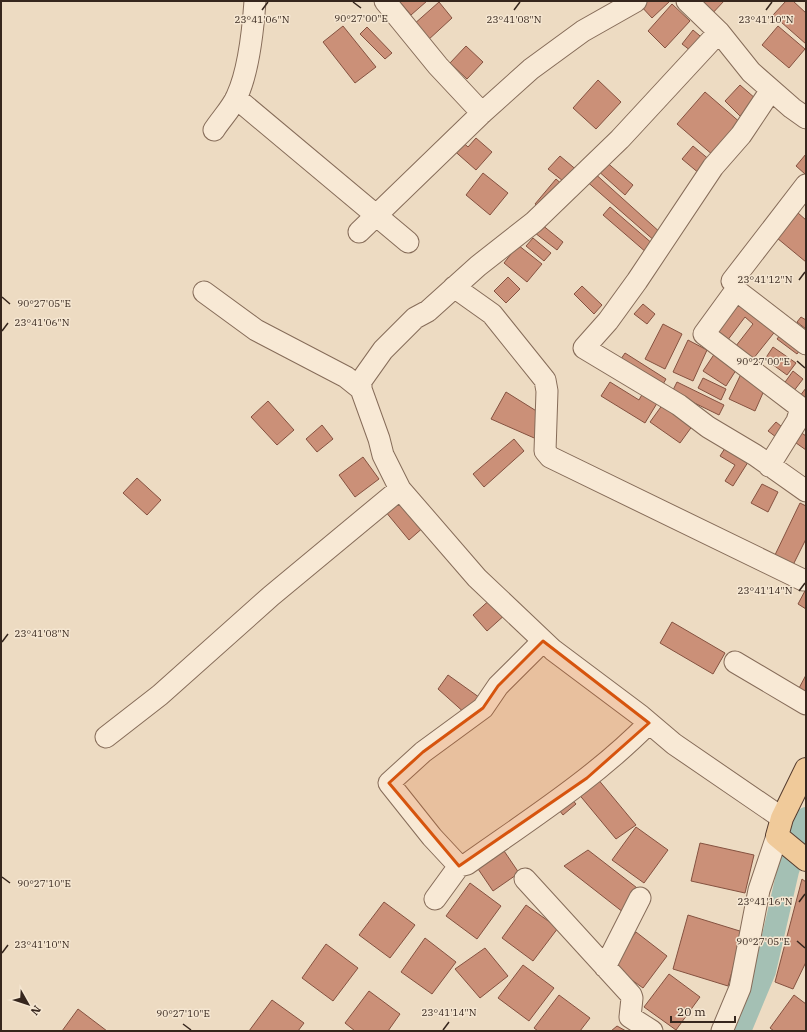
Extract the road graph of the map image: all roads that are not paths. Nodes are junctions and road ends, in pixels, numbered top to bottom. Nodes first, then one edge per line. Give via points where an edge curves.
1 (255, 1) edge
2 (385, 1) edge
3 (636, 1) edge
4 (687, 1) edge
5 (719, 32) junction
6 (771, 90) junction
7 (236, 98) junction
8 (482, 113) junction
9 (806, 118) edge
10 (214, 130) dead end
11 (806, 185) edge
12 (375, 215) junction
13 (359, 232) dead end
14 (408, 242) dead end
15 (732, 281) dead end
16 (454, 287) junction
17 (204, 292) dead end
18 (806, 344) edge
19 (361, 389) junction
20 (769, 466) junction
21 (400, 489) junction
22 (806, 491) edge
23 (803, 580) dead end
24 (543, 641) junction
25 (735, 662) dead end
26 (806, 704) edge
27 (649, 723) junction
28 (106, 737) dead end
29 (806, 769) edge
30 (781, 833) junction
31 (806, 860) edge
32 (459, 866) junction
33 (525, 879) dead end
34 (640, 898) dead end
35 (435, 899) dead end
36 (605, 967) junction
37 (652, 1031) edge
38 (722, 1031) edge

1 - 7 street via 249,48
2 - 8 street via 438,66
3 - 8 street via 583,31 531,69
4 - 5 street
5 - 6 street via 751,72
5 - 16 street via 620,139 534,222
6 - 9 street
6 - 20 street via 741,135 713,167 633,287 584,348 679,405
7 - 10 street
7 - 12 street
8 - 12 street
11 - 15 street
12 - 13 street
12 - 14 street
16 - 19 street via 428,311 414,318 383,350 361,381
16 - 23 street via 492,314 545,380 547,391 544,441 545,451 550,457
17 - 19 street via 256,330 346,377
18 - 20 street via 736,290 704,334 801,408 797,421
19 - 21 street via 383,455
20 - 22 street
21 - 24 street via 477,578
21 - 28 street via 271,596 160,695
24 - 27 street
24 - 32 street via 498,686 483,708 423,752 389,783
25 - 26 street
27 - 30 street
27 - 32 street via 587,778 523,826 466,864
29 - 30 main road
30 - 31 main road
30 - 38 street via 759,890 740,988
32 - 35 street
33 - 36 street
34 - 36 street
36 - 37 street via 632,998 630,1016

